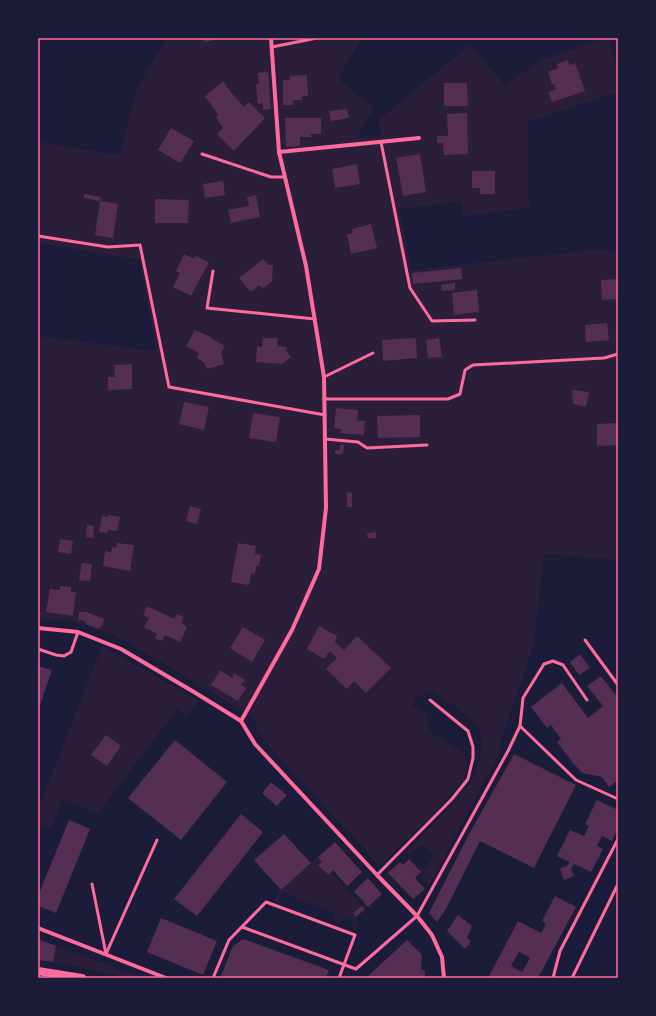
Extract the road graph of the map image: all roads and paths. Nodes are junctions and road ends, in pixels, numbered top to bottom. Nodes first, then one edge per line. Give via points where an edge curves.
1 (271, 38) edge
2 (317, 38) edge
3 (272, 47) junction
4 (419, 138) dead end
5 (381, 142) junction
6 (279, 152) junction
7 (202, 154) dead end
8 (285, 177) junction
9 (38, 236) edge
10 (213, 271) dead end
11 (314, 319) junction
12 (475, 320) dead end
13 (372, 353) dead end
14 (618, 354) edge
15 (324, 377) junction
16 (324, 399) junction
17 (324, 415) junction
18 (325, 439) junction
19 (427, 445) dead end
20 (38, 628) edge
21 (78, 632) junction
22 (585, 640) dead end
23 (38, 649) edge
24 (618, 685) edge
25 (430, 700) dead end
26 (588, 700) dead end
27 (241, 721) junction
28 (520, 726) junction
29 (618, 799) edge
30 (618, 839) edge
31 (157, 840) dead end
32 (377, 875) junction
33 (92, 884) dead end
34 (618, 884) edge
35 (417, 916) junction
36 (242, 927) junction
37 (38, 928) edge
38 (106, 954) junction
39 (344, 965) junction
40 (43, 974) edge
41 (82, 978) edge
42 (166, 978) edge
43 (213, 978) edge
44 (339, 978) edge
45 (444, 978) edge
46 (553, 978) edge
47 (572, 978) edge

1 - 3 street
2 - 3 lane
3 - 6 street
4 - 5 street
5 - 6 street
5 - 12 lane via 410,288 432,321
6 - 8 street
7 - 8 lane via 271,177
8 - 11 street via 306,266
9 - 17 lane via 108,247 140,245 169,387
10 - 11 lane via 207,308
11 - 15 street
13 - 15 lane
14 - 16 lane via 604,358 473,365 465,370 460,394 448,399
15 - 16 street
16 - 17 street
17 - 18 street
18 - 19 lane via 358,442 367,448
18 - 27 street via 326,508 319,569 292,630
20 - 21 street
21 - 23 lane via 71,652 64,656
21 - 27 street via 121,649
22 - 24 lane
25 - 32 lane via 468,731 473,747 473,758 468,779 452,799
26 - 28 lane via 562,665 554,661 544,664 523,698
27 - 32 street via 255,744
28 - 29 lane via 576,780
28 - 35 lane
30 - 46 lane via 560,951
31 - 38 lane
32 - 35 street
33 - 38 lane
34 - 47 lane
35 - 39 lane via 356,969
35 - 45 street via 436,943 442,957
36 - 39 lane
36 - 39 lane via 266,902 355,936
36 - 43 lane via 229,940
37 - 38 street
38 - 42 street
39 - 44 lane
40 - 41 main road

